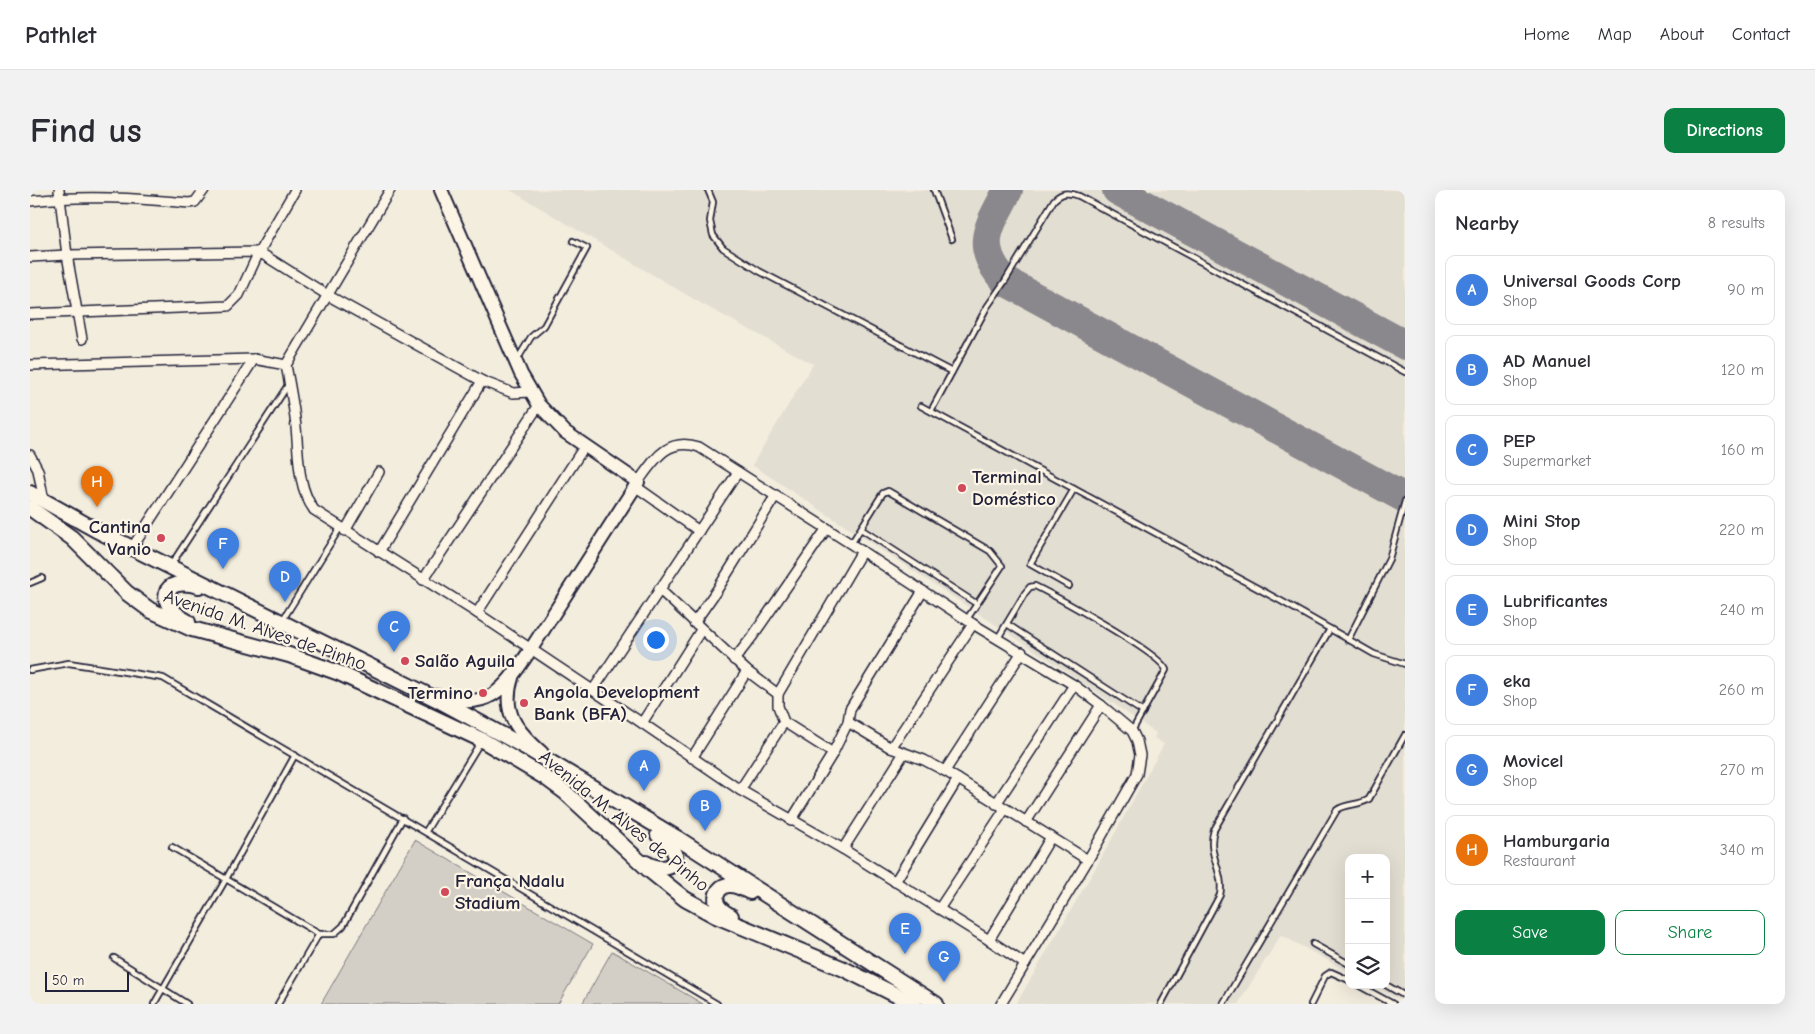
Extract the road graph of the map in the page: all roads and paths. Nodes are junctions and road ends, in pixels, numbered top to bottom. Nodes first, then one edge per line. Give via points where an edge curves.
1 (204, 190) edge
2 (295, 190) edge
3 (390, 190) edge
4 (441, 190) edge
5 (708, 190) edge
6 (934, 190) edge
7 (60, 194) edge
8 (133, 194) edge
9 (30, 201) edge
10 (952, 239) dead end
11 (574, 241) dead end
12 (259, 252) junction
13 (67, 255) junction
14 (30, 257) edge
15 (329, 296) junction
16 (77, 313) junction
17 (30, 314) edge
18 (82, 339) dead end
19 (254, 359) junction
20 (516, 363) junction
21 (30, 365) edge
22 (286, 365) junction
23 (952, 372) junction
24 (1405, 372) edge
25 (482, 381) junction
26 (290, 383) junction
27 (530, 392) junction
28 (539, 405) junction
29 (921, 406) dead end
30 (931, 411) junction
31 (584, 447) junction
32 (30, 455) edge
33 (379, 472) dead end
34 (738, 472) junction
35 (637, 484) junction
36 (1074, 489) junction
37 (30, 493) edge
38 (776, 496) junction
39 (1405, 500) edge
40 (44, 502) junction
41 (30, 508) edge
42 (827, 528) junction
43 (861, 528) junction
44 (342, 530) junction
45 (699, 531) junction
46 (851, 544) junction
47 (132, 548) junction
48 (379, 552) junction
49 (862, 552) junction
50 (170, 566) junction
51 (42, 578) dead end
52 (424, 580) junction
53 (30, 583) edge
54 (1069, 586) dead end
55 (659, 590) junction
56 (923, 591) junction
57 (235, 599) junction
58 (977, 604) junction
59 (477, 613) junction
60 (970, 621) junction
61 (282, 622) junction
62 (1007, 624) junction
63 (697, 627) junction
64 (1330, 629) junction
65 (219, 636) junction
66 (998, 638) junction
67 (1348, 640) junction
68 (531, 649) junction
69 (1022, 652) junction
70 (734, 660) junction
71 (1405, 664) edge
72 (30, 670) edge
73 (747, 671) junction
74 (512, 676) junction
75 (1074, 685) junction
76 (413, 687) junction
77 (593, 690) junction
78 (778, 694) junction
79 (1101, 705) junction
80 (1143, 712) junction
81 (784, 722) junction
82 (848, 722) junction
83 (642, 723) junction
84 (1132, 731) junction
85 (1405, 735) edge
86 (482, 740) junction
87 (892, 748) junction
88 (833, 753) junction
89 (904, 753) junction
90 (295, 754) junction
91 (692, 758) junction
92 (565, 771) junction
93 (945, 771) junction
94 (958, 780) junction
95 (740, 790) junction
96 (607, 797) junction
97 (1001, 806) junction
98 (403, 818) junction
99 (594, 819) junction
100 (791, 820) junction
101 (1026, 822) junction
102 (426, 831) junction
103 (1051, 837) junction
104 (172, 847) dead end
105 (843, 849) junction
106 (1088, 860) junction
107 (226, 879) junction
108 (895, 882) junction
109 (939, 908) junction
110 (811, 924) junction
111 (319, 934) junction
112 (989, 940) junction
113 (1314, 944) dead end
114 (793, 947) junction
115 (114, 958) dead end
116 (1345, 962) edge
117 (1025, 964) junction
118 (1345, 978) edge
119 (1390, 987) edge
120 (162, 989) junction
121 (1365, 989) edge
122 (1405, 996) edge
123 (154, 1004) edge
124 (186, 1004) edge
125 (278, 1004) edge
126 (717, 1004) edge
127 (914, 1004) edge
128 (936, 1004) edge
129 (1001, 1004) edge
130 (1161, 1004) edge
131 (1223, 1004) edge
132 (1311, 1004) edge
133 (1393, 1004) edge

1 - 8 street via 195,202
2 - 12 street
3 - 15 street
4 - 20 street
5 - 23 lane via 713,202 710,221 713,235 723,248 760,271
6 - 10 lane
7 - 8 street
7 - 9 street
7 - 13 street
11 - 20 lane via 587,248 544,326 531,337
12 - 13 street
12 - 15 street
12 - 16 street via 239,295 228,306
13 - 14 street
13 - 16 street
15 - 22 street
15 - 25 street
16 - 17 street
16 - 18 street
19 - 21 street
19 - 22 street
19 - 47 street
20 - 27 street
22 - 26 street
23 - 24 lane via 987,307 1054,200 1058,195 1071,192
23 - 30 lane
25 - 27 street via 513,393
25 - 48 street
26 - 44 street via 302,485 307,501
26 - 50 lane
27 - 28 street
28 - 31 street
28 - 52 street
29 - 30 lane
30 - 36 lane
31 - 35 street
31 - 59 street
32 - 40 street via 38,470
33 - 44 street
34 - 35 street via 698,447 682,444 672,446 656,458
34 - 38 street
34 - 45 street
35 - 45 street
35 - 68 street
36 - 54 lane via 1030,564
36 - 64 lane
37 - 40 main road, Avenida M. Alves de Pinho
38 - 42 street
38 - 63 street
39 - 67 lane via 1389,559
40 - 47 main road, Avenida M. Alves de Pinho
41 - 65 main road, Avenida M. Alves de Pinho via 72,538 127,594 150,610 192,629
42 - 46 street
42 - 70 street
43 - 46 lane
43 - 58 lane
43 - 58 lane via 883,493 888,491 990,551 1002,566
44 - 48 street
44 - 61 lane
45 - 55 street
46 - 49 street
47 - 50 main road, Avenida M. Alves de Pinho
48 - 52 street
49 - 56 street
49 - 78 street
50 - 57 main road, Avenida M. Alves de Pinho
51 - 53 lane
52 - 59 street
55 - 63 street
55 - 77 street
56 - 60 street
56 - 82 street via 850,709
57 - 61 main road, Avenida M. Alves de Pinho
57 - 65 main road via 185,582 175,585 166,594 168,605 181,618
58 - 60 lane
59 - 68 street
60 - 66 street
60 - 87 street
61 - 76 main road, Avenida M. Alves de Pinho
62 - 66 lane
62 - 80 lane
62 - 80 lane via 1024,593 1035,586 1146,651 1166,670
63 - 70 street
63 - 83 street
64 - 67 lane
64 - 130 lane via 1214,830 1211,846 1222,883 1220,895
65 - 86 main road, Avenida M. Alves de Pinho via 289,655 340,674
66 - 69 street
67 - 71 lane via 1374,654
68 - 74 street
68 - 77 street
69 - 75 street
69 - 93 street
70 - 73 street
72 - 90 lane via 69,663 163,678
73 - 78 street
73 - 91 street
74 - 76 street via 499,691 476,701 451,700
74 - 92 street via 508,690 511,718 529,741
75 - 79 street
75 - 97 street
76 - 92 main road, Avenida M. Alves de Pinho
77 - 83 street
78 - 81 street via 778,706
79 - 84 street
79 - 101 street
80 - 84 lane
81 - 88 street
81 - 95 street
82 - 87 street
82 - 88 street
83 - 91 street
84 - 106 street via 1140,755 1137,774
85 - 131 lane via 1369,799 1337,810
86 - 99 main road, Avenida M. Alves de Pinho via 546,778
86 - 102 lane
87 - 89 street
88 - 100 street
89 - 93 street
89 - 105 street
90 - 98 lane
90 - 107 lane
91 - 95 street
92 - 96 main road, Avenida M. Alves de Pinho
93 - 94 street
94 - 97 street
94 - 108 street
95 - 100 street
96 - 99 main road via 669,842 675,855 674,862 670,867 660,869 649,865
96 - 110 main road, Avenida M. Alves de Pinho via 678,838
97 - 101 street
97 - 109 street
98 - 102 lane
98 - 111 lane via 343,926 334,934
99 - 114 main road, Avenida M. Alves de Pinho via 685,899 716,916
100 - 105 street
101 - 103 street
102 - 126 lane
103 - 106 street
103 - 112 street
104 - 107 lane
105 - 108 street
106 - 117 street
107 - 111 lane
107 - 120 lane
108 - 109 street
109 - 112 street
110 - 114 main road via 742,888 728,885 718,892 718,906 724,912
110 - 128 main road, Avenida M. Alves de Pinho
111 - 125 lane
112 - 117 street
113 - 116 lane
114 - 127 main road, Avenida M. Alves de Pinho
115 - 120 lane
117 - 129 street
118 - 132 lane via 1331,972 1325,976
119 - 122 lane
120 - 123 lane
120 - 124 lane
121 - 133 lane

